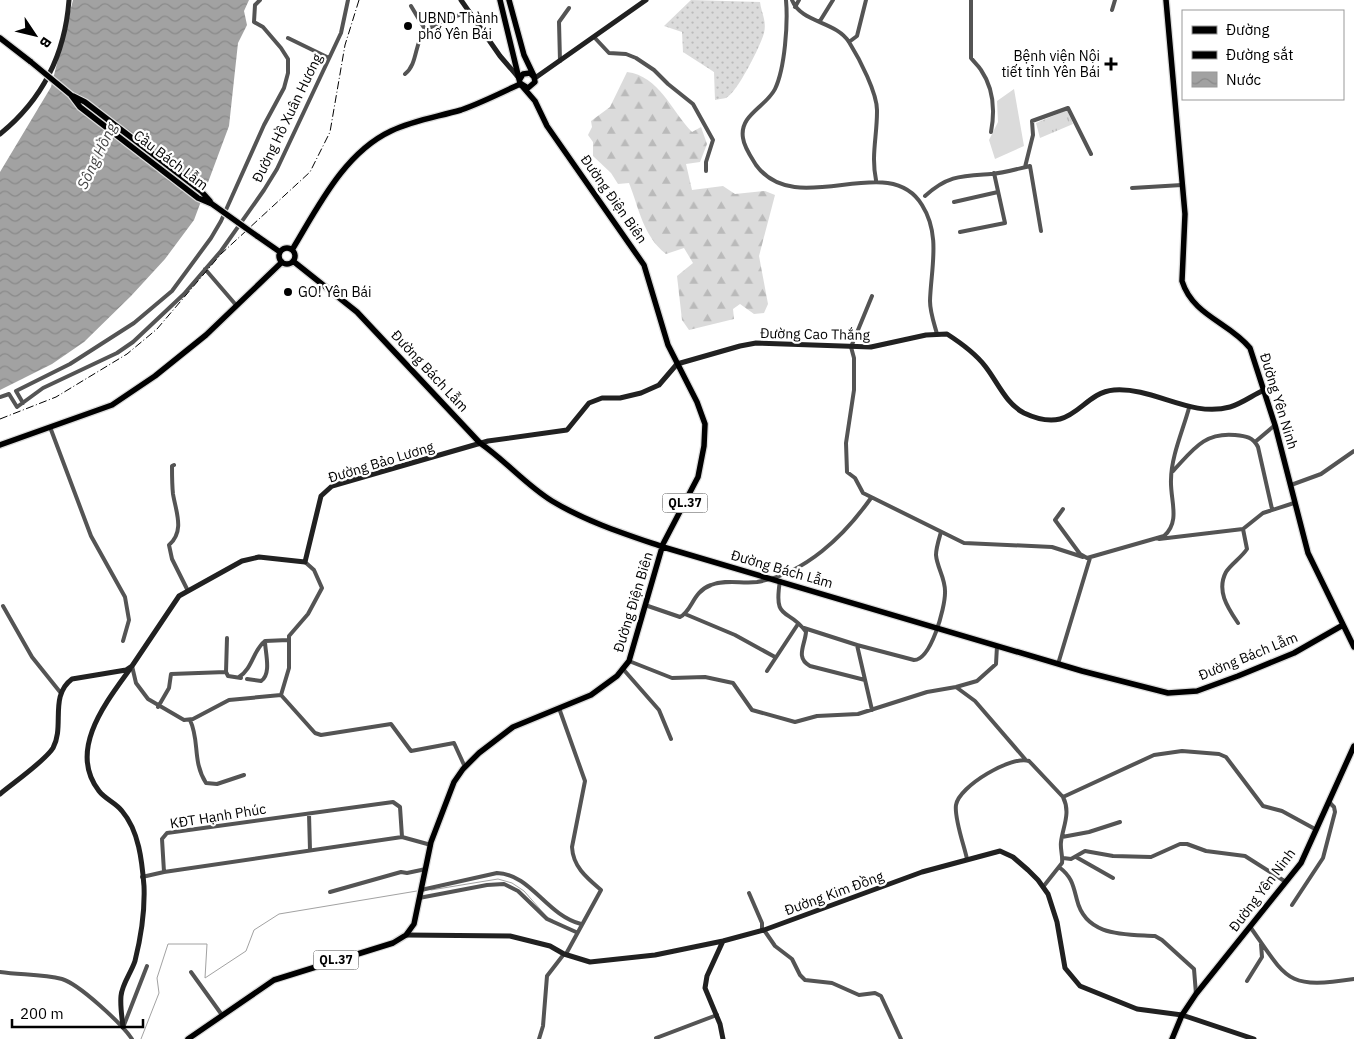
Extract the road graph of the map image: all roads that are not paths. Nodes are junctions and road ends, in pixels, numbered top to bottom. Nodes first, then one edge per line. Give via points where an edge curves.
1 (70, 0) edge
2 (260, 0) edge
3 (348, 0) edge
4 (461, 0) edge
5 (500, 0) edge
6 (509, 0) edge
7 (646, 0) edge
8 (786, 0) edge
9 (792, 0) edge
10 (800, 0) edge
11 (833, 0) edge
12 (866, 0) edge
13 (971, 0) edge
14 (1115, 0) edge
15 (1166, 0) edge
16 (411, 6) dead end
17 (795, 7) junction
18 (569, 8) dead end
19 (1112, 10) dead end
20 (469, 11) junction
21 (820, 21) junction
22 (426, 31) junction
23 (594, 37) junction
24 (0, 38) edge
25 (288, 38) dead end
26 (849, 42) junction
27 (329, 58) junction
28 (560, 61) junction
29 (405, 74) dead end
30 (534, 79) junction
31 (521, 83) junction
32 (535, 100) junction
33 (991, 132) dead end
34 (0, 134) edge
35 (1091, 154) dead end
36 (1025, 167) junction
37 (706, 171) dead end
38 (994, 173) junction
39 (876, 180) junction
40 (1182, 185) junction
41 (1132, 188) dead end
42 (998, 192) junction
43 (925, 196) dead end
44 (954, 202) dead end
45 (1041, 231) dead end
46 (960, 232) dead end
47 (292, 250) junction
48 (280, 252) junction
49 (293, 261) junction
50 (282, 262) junction
51 (205, 269) junction
52 (872, 296) dead end
53 (236, 305) junction
54 (937, 334) junction
55 (851, 348) junction
56 (677, 364) junction
57 (1264, 390) junction
58 (0, 398) edge
59 (23, 403) junction
60 (1189, 408) junction
61 (1275, 425) junction
62 (50, 427) junction
63 (1255, 442) junction
64 (480, 443) junction
65 (0, 445) edge
66 (1354, 451) edge
67 (174, 465) dead end
68 (1172, 472) junction
69 (1291, 485) junction
70 (871, 498) junction
71 (1294, 503) junction
72 (1063, 509) dead end
73 (1272, 509) junction
74 (1243, 529) junction
75 (941, 532) junction
76 (1157, 540) junction
77 (662, 547) junction
78 (1083, 557) junction
79 (1090, 558) junction
80 (305, 562) junction
81 (769, 578) junction
82 (780, 582) junction
83 (188, 591) junction
84 (3, 606) dead end
85 (646, 606) junction
86 (685, 614) junction
87 (1238, 623) dead end
88 (798, 624) junction
89 (1343, 625) junction
90 (937, 627) junction
91 (804, 628) junction
92 (227, 638) dead end
93 (288, 640) junction
94 (123, 641) dead end
95 (265, 641) junction
96 (1353, 642) edge
97 (857, 645) junction
98 (997, 646) junction
99 (775, 657) junction
100 (629, 661) junction
101 (1058, 664) junction
102 (132, 666) junction
103 (623, 669) junction
104 (767, 671) dead end
105 (226, 672) junction
106 (247, 679) dead end
107 (865, 680) junction
108 (956, 687) junction
109 (60, 692) junction
110 (281, 695) junction
111 (158, 706) junction
112 (559, 708) junction
113 (872, 710) junction
114 (190, 720) junction
115 (671, 739) dead end
116 (1354, 746) edge
117 (1025, 760) junction
118 (465, 767) junction
119 (244, 775) dead end
120 (0, 794) edge
121 (1063, 797) junction
122 (1329, 802) junction
123 (309, 814) junction
124 (1120, 822) dead end
125 (1315, 829) junction
126 (402, 837) junction
127 (1062, 837) junction
128 (431, 845) junction
129 (310, 850) junction
130 (1076, 857) junction
131 (967, 858) junction
132 (1062, 858) junction
133 (1060, 867) junction
134 (426, 868) junction
135 (164, 872) junction
136 (142, 876) junction
137 (1113, 878) dead end
138 (1286, 882) junction
139 (1043, 887) junction
140 (421, 890) junction
141 (330, 892) dead end
142 (749, 893) dead end
143 (419, 898) junction
144 (1292, 905) dead end
145 (581, 924) junction
146 (1251, 928) junction
147 (763, 930) junction
148 (576, 932) junction
149 (406, 935) junction
150 (723, 941) junction
151 (1260, 942) junction
152 (565, 954) junction
153 (147, 966) dead end
154 (0, 972) edge
155 (192, 972) dead end
156 (1354, 979) edge
157 (1247, 981) dead end
158 (1196, 994) junction
159 (222, 1014) junction
160 (717, 1015) junction
161 (1182, 1015) junction
162 (123, 1027) junction
163 (656, 1038) edge
164 (132, 1039) edge
165 (188, 1039) edge
166 (539, 1039) edge
167 (723, 1039) edge
168 (901, 1039) edge
169 (1172, 1039) edge
170 (1254, 1039) edge

1 - 34 street via 64,42 54,64 34,99
2 - 59 street via 255,5 254,22 263,27 281,48 288,59 288,73 284,88 221,221 172,291 106,342 16,391
3 - 27 street, Đường Hồ Xuân Hương via 343,28
4 - 20 street
5 - 31 main road, QL.37
6 - 30 main road, QL.37
7 - 23 street
8 - 39 street via 787,27 777,82 771,96 744,125 744,143 759,169 782,184 828,188
9 - 17 street
10 - 17 street
11 - 21 street
12 - 26 street via 857,36
13 - 33 street via 971,58 981,69 992,94 994,116
14 - 19 street
15 - 40 main road, Đường Yên Ninh
16 - 22 street
17 - 21 street
18 - 28 street via 559,22
20 - 22 street
20 - 31 street
21 - 26 street
22 - 29 street via 414,52 410,70
23 - 28 street
23 - 37 street via 609,53 626,54 640,60 693,104 713,140
24 - 48 main road, Cầu Bách Lẫm, bridge via 71,95 88,113 198,198 212,204
25 - 27 street
26 - 39 street via 876,103 872,159
27 - 51 street, Đường Hồ Xuân Hương via 270,181
28 - 30 street
30 - 31 main road via 530,88
30 - 31 main road via 526,73
30 - 32 main road, Đường Điện Biên / QL.37
31 - 32 main road, Đường Điện Biên / QL.37
31 - 47 main road via 461,110 420,119 390,131 369,145 325,195
32 - 56 main road, Đường Điện Biên / QL.37 via 547,126 644,265 668,345
35 - 36 street via 1068,108 1032,121 1033,135
36 - 38 street
36 - 45 street via 1030,166
38 - 42 street
38 - 43 street via 953,178 938,184
39 - 54 street via 898,185 910,192 921,202 927,214 934,245 930,302
40 - 41 street
40 - 57 main road, Đường Yên Ninh via 1185,290 1198,308 1250,348
42 - 44 street
42 - 46 street via 1005,223
47 - 48 main road via 286,248
47 - 49 main road
48 - 50 main road
49 - 50 main road via 288,264
49 - 64 main road, Đường Bách Lẫm via 357,312
50 - 53 main road
51 - 53 street
51 - 59 street, Đường Hồ Xuân Hương via 184,294 133,342 117,353 42,388
52 - 55 street
53 - 62 main road via 206,335 156,376 112,405
54 - 55 street, Đường Cao Thắng
54 - 60 street via 947,334 971,352 1013,404 1032,416 1060,419 1103,393 1114,390 1151,394
55 - 56 street, Đường Cao Thắng via 756,343 701,355
55 - 70 street via 854,390 846,443 846,472
56 - 64 street, Đường Bảo Lương via 659,385 640,393 589,403 567,430
56 - 77 main road, Đường Điện Biên / QL.37 via 702,413 704,446 698,477
57 - 60 street via 1227,408
57 - 61 main road, Đường Yên Ninh
58 - 59 street via 10,394 17,407
60 - 68 street
61 - 63 street
61 - 69 main road, Đường Yên Ninh
62 - 65 main road
62 - 94 street via 91,536 125,597 129,620
63 - 68 street via 1243,436 1214,436 1203,441
63 - 73 street
64 - 77 main road, Đường Bách Lẫm via 552,501 597,524
64 - 80 street, Đường Bảo Lương via 332,486 320,496
66 - 69 street via 1321,474
67 - 83 street via 172,483 179,521 175,540 169,545 172,559
68 - 76 street via 1174,519 1167,533
69 - 71 main road, Đường Yên Ninh
70 - 75 street
70 - 81 street via 837,541 788,572
71 - 73 street
71 - 89 main road, Đường Yên Ninh via 1314,569
72 - 78 street via 1055,520
73 - 74 street via 1260,514
74 - 76 street
74 - 87 street via 1247,550 1224,578 1224,602
75 - 78 street via 964,543 1052,547
75 - 90 street via 936,556 946,596
76 - 79 street
77 - 81 main road, Đường Bách Lẫm
77 - 85 main road, Đường Điện Biên / QL.37
78 - 79 street
79 - 101 street
80 - 83 street via 259,557 242,561
80 - 93 street via 314,570 322,588 308,614
81 - 82 main road, Đường Bách Lẫm
81 - 86 street via 711,585 696,595
82 - 88 street via 779,609
82 - 90 main road, Đường Bách Lẫm
83 - 102 street via 179,596 169,609
84 - 109 street via 32,657
85 - 86 street via 677,617
85 - 100 main road, Đường Điện Biên / QL.37
86 - 99 street via 735,635
88 - 91 street
88 - 99 street
89 - 96 main road, Đường Yên Ninh
89 - 101 main road, Đường Bách Lẫm via 1294,653 1197,691 1168,693
90 - 97 street via 928,649 919,660
90 - 98 main road, Đường Bách Lẫm
91 - 97 street
91 - 107 street via 806,634 801,657 807,665
92 - 105 street
93 - 95 street
93 - 110 street via 290,668
95 - 105 street via 239,678 228,676
95 - 106 street via 265,677 261,681
97 - 107 street
98 - 101 main road, Đường Bách Lẫm
98 - 108 street via 996,664 977,681
99 - 104 street
100 - 103 main road, Đường Điện Biên / QL.37
100 - 113 street via 672,678 705,677 733,683 752,710 796,722
102 - 109 street via 126,670 72,679
102 - 111 street via 140,689
102 - 136 street via 104,705 90,737 87,757 92,779 100,792 123,811 136,836
103 - 112 main road, Đường Điện Biên / QL.37 via 591,695
103 - 115 street via 655,704
105 - 111 street via 171,674 169,688
107 - 113 street
108 - 113 street via 927,692
108 - 117 street via 975,701
109 - 120 street via 54,746
110 - 114 street via 229,700
110 - 118 street via 315,733 321,735 391,724 411,751 454,743
111 - 114 street via 181,719
112 - 118 main road, Đường Điện Biên / QL.37 via 513,727
112 - 145 street via 585,781 572,856 583,875 601,890
114 - 119 street via 196,738 197,764 206,783 217,784
116 - 122 main road, Đường Yên Ninh
117 - 121 street via 1034,765
117 - 131 street via 1016,760 976,781 956,804
118 - 128 main road, Đường Điện Biên / QL.37 via 454,782
121 - 125 street via 1161,753 1219,754 1230,761 1263,806 1282,811
121 - 127 street via 1066,820
122 - 125 main road, Đường Yên Ninh
122 - 144 street via 1335,812 1325,854
123 - 126 street, KĐT Hạnh Phúc via 393,802 400,807
123 - 129 street
123 - 135 street, KĐT Hạnh Phúc via 167,833 162,839
124 - 127 street
125 - 138 main road, Đường Yên Ninh via 1304,858
126 - 128 street
126 - 129 street
127 - 132 street
128 - 134 main road, Đường Điện Biên / QL.37
129 - 135 street
130 - 132 street via 1070,860
130 - 137 street
130 - 138 street via 1085,851 1151,857 1185,844 1245,856
131 - 139 street, Đường Kim Đồng via 996,851 1007,853
131 - 147 street, Đường Kim Đồng
132 - 133 street
133 - 139 street
133 - 158 street via 1071,879 1080,907 1093,926 1104,931 1155,936 1162,940 1195,970
134 - 140 main road, Đường Điện Biên / QL.37
134 - 141 street
135 - 136 street
136 - 162 street via 142,929 121,996
138 - 146 main road, Đường Yên Ninh
139 - 161 street, Đường Kim Đồng via 1052,903 1065,968 1076,982 1137,1009
140 - 143 main road, Đường Điện Biên / QL.37
140 - 145 street via 497,873 508,874 554,910
142 - 147 street
143 - 148 street via 486,884 504,884 518,891 547,920
143 - 149 main road, Đường Điện Biên / QL.37 via 414,924
145 - 148 street
146 - 151 street
146 - 158 main road, Đường Yên Ninh
147 - 150 street, Đường Kim Đồng
147 - 168 street via 775,946 792,959 805,980 832,983 859,995 875,993 881,996
148 - 152 street
149 - 152 street, Đường Kim Đồng via 510,936 550,946
149 - 159 main road, QL.37 via 393,943 274,980
150 - 152 street, Đường Kim Đồng via 655,955 596,962
150 - 160 street via 706,984 707,995
151 - 156 street via 1290,978 1314,985
151 - 157 street via 1262,957
152 - 166 street via 547,976
153 - 162 street
154 - 162 street via 47,976 72,983
155 - 159 street
158 - 161 main road, Đường Yên Ninh
159 - 165 main road, QL.37
160 - 163 street
160 - 167 street
161 - 169 main road, Đường Yên Ninh
161 - 170 street, Đường Kim Đồng
162 - 164 street

